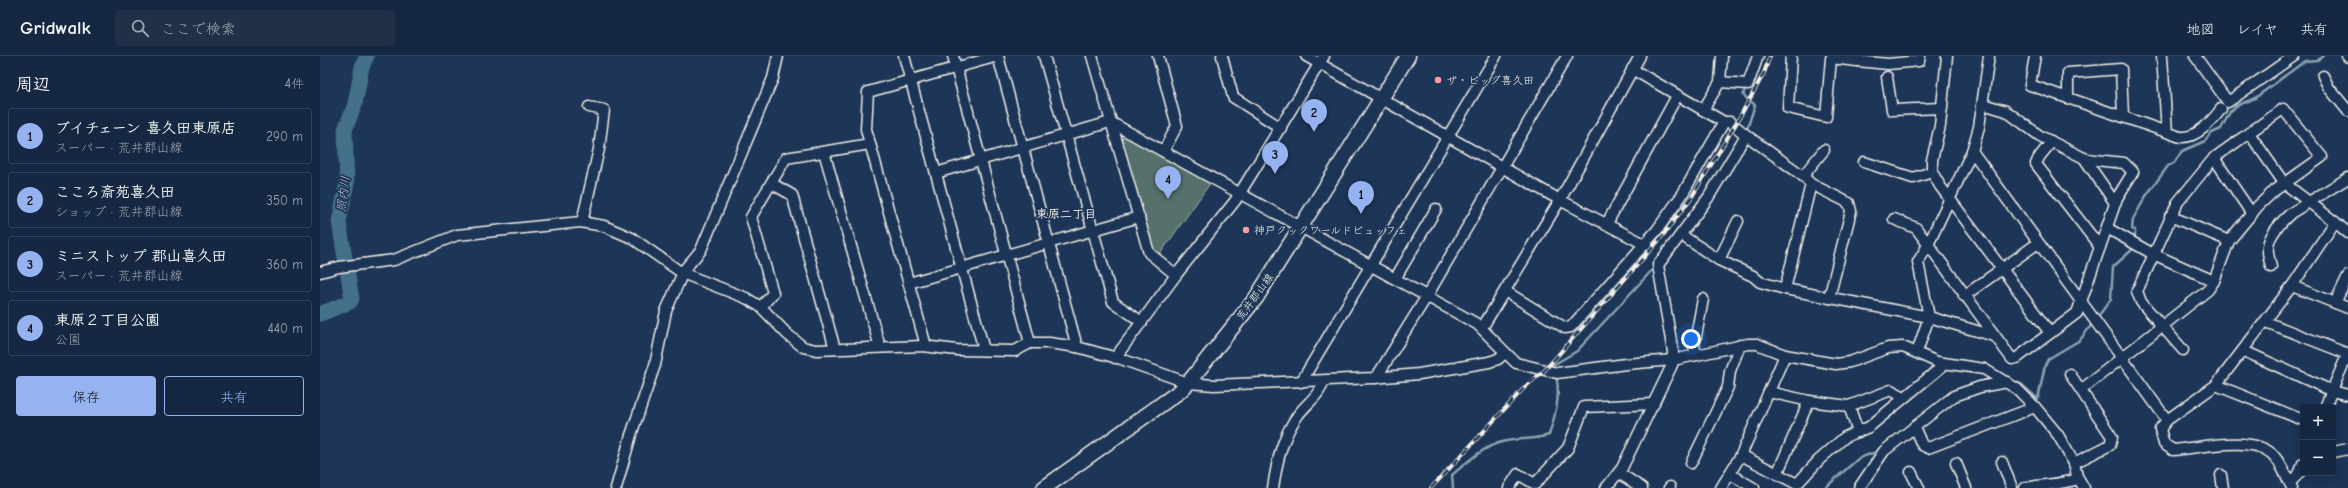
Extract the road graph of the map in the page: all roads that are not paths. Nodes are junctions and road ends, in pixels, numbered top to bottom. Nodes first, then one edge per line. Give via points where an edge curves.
1 (778, 56) edge
2 (904, 56) edge
3 (953, 56) edge
4 (998, 56) edge
5 (1044, 56) edge
6 (1092, 56) edge
7 (1158, 56) edge
8 (1222, 56) edge
9 (1306, 56) edge
10 (1408, 56) edge
11 (1496, 56) edge
12 (1567, 56) edge
13 (1640, 56) edge
14 (1722, 56) edge
15 (1758, 56) edge
16 (1791, 56) edge
17 (1920, 56) edge
18 (1947, 56) edge
19 (1989, 56) edge
20 (2035, 56) edge
21 (2162, 56) edge
22 (2196, 56) edge
23 (2294, 56) edge
24 (1827, 57) edge
25 (1858, 59) edge
26 (1322, 60) edge
27 (956, 67) junction
28 (1632, 69) junction
29 (2323, 76) dead end
30 (1887, 77) dead end
31 (912, 80) junction
32 (1720, 82) junction
33 (1677, 96) junction
34 (2068, 98) junction
35 (1381, 100) junction
36 (1983, 104) junction
37 (589, 107) dead end
38 (1942, 108) junction
39 (2221, 109) dead end
40 (1703, 110) junction
41 (2348, 113) edge
42 (2123, 116) junction
43 (1110, 122) junction
44 (1724, 122) junction
45 (1281, 128) junction
46 (2166, 132) junction
47 (2249, 133) junction
48 (1746, 135) junction
49 (1066, 136) junction
50 (1449, 136) junction
51 (2052, 141) junction
52 (870, 144) junction
53 (1023, 148) junction
54 (1164, 150) junction
55 (1824, 150) dead end
56 (1972, 151) junction
57 (824, 152) junction
58 (2084, 158) junction
59 (2214, 158) junction
60 (980, 160) junction
61 (1864, 162) dead end
62 (1502, 167) junction
63 (1932, 172) junction
64 (936, 173) junction
65 (1803, 176) junction
66 (2348, 178) edge
67 (771, 183) junction
68 (2284, 183) junction
69 (1811, 184) junction
70 (1240, 192) junction
71 (1950, 197) junction
72 (1560, 200) junction
73 (2308, 202) junction
74 (2115, 203) junction
75 (1436, 209) dead end
76 (2252, 214) junction
77 (2170, 216) junction
78 (1139, 217) junction
79 (1894, 219) dead end
80 (1738, 221) dead end
81 (582, 222) junction
82 (2335, 222) junction
83 (1606, 226) junction
84 (1303, 227) junction
85 (2107, 228) junction
86 (1093, 230) junction
87 (2348, 233) edge
88 (1687, 239) dead end
89 (1050, 242) junction
90 (2229, 242) junction
91 (2038, 243) junction
92 (1646, 245) junction
93 (1928, 245) junction
94 (2100, 247) junction
95 (1005, 254) junction
96 (2153, 254) junction
97 (1719, 260) junction
98 (1370, 265) junction
99 (961, 267) junction
100 (2271, 267) dead end
101 (2002, 268) junction
102 (320, 272) edge
103 (682, 274) junction
104 (1176, 275) junction
105 (2348, 276) edge
106 (1396, 279) junction
107 (2214, 281) junction
108 (909, 282) junction
109 (2292, 286) junction
110 (1785, 289) junction
111 (1505, 291) junction
112 (1427, 296) junction
113 (1964, 296) junction
114 (1830, 298) junction
115 (1703, 299) dead end
116 (2080, 300) junction
117 (2335, 303) junction
118 (761, 306) junction
119 (2348, 308) edge
120 (1930, 317) junction
121 (1142, 322) junction
122 (2266, 322) junction
123 (2163, 327) junction
124 (1482, 328) junction
125 (2050, 333) junction
126 (1994, 336) junction
127 (1030, 343) junction
128 (1740, 345) junction
129 (926, 346) junction
130 (880, 347) junction
131 (835, 348) junction
132 (1077, 348) junction
133 (984, 350) junction
134 (2183, 350) dead end
135 (2244, 351) junction
136 (1917, 352) junction
137 (1505, 353) junction
138 (2348, 354) edge
139 (1697, 355) junction
140 (1785, 355) junction
141 (1115, 358) junction
142 (2123, 358) junction
143 (1673, 360) junction
144 (1945, 364) junction
145 (2070, 374) dead end
146 (1376, 378) junction
147 (1324, 381) junction
148 (1301, 382) junction
149 (2007, 382) junction
150 (1188, 383) junction
151 (2216, 385) junction
152 (2081, 390) junction
153 (2332, 391) junction
154 (1769, 392) junction
155 (2348, 395) edge
156 (1904, 397) junction
157 (1809, 401) junction
158 (1654, 404) junction
159 (2326, 404) edge
160 (1849, 406) junction
161 (2035, 407) junction
162 (2300, 419) edge
163 (2167, 420) junction
164 (1914, 426) junction
165 (1858, 432) junction
166 (2348, 448) edge
167 (2336, 451) edge
168 (1741, 455) junction
169 (2002, 462) dead end
170 (1691, 463) dead end
171 (1956, 463) dead end
172 (2074, 463) junction
173 (1911, 472) dead end
174 (2300, 472) edge
175 (1619, 474) junction
176 (1730, 474) junction
177 (1777, 474) junction
178 (2221, 475) dead end
179 (2078, 479) junction
180 (1534, 486) edge
181 (2291, 486) edge
182 (616, 488) edge
183 (1044, 488) edge
184 (1273, 488) edge
185 (1509, 488) edge
186 (1606, 488) edge
187 (1642, 488) edge
188 (1721, 488) edge
189 (1754, 488) edge
190 (1858, 488) edge
191 (1919, 488) edge
192 (1966, 488) edge
193 (2012, 488) edge
194 (2025, 488) edge
195 (2084, 488) edge
196 (2223, 488) edge

1 - 103 street via 773,78 704,243
2 - 31 street
3 - 27 street
4 - 27 street
4 - 53 street
5 - 49 street
6 - 43 street
7 - 54 street via 1177,126
8 - 45 street via 1233,97
9 - 26 street
10 - 35 main road, 荒井郡山線
11 - 50 street
12 - 62 street
13 - 28 street
14 - 32 street
15 - 32 street via 1748,84
16 - 24 street via 1788,108 1826,117
17 - 25 street via 1919,61 1888,64
18 - 38 street
19 - 36 street
20 - 34 street via 2030,85
21 - 46 street
22 - 23 street via 2228,102
24 - 25 street
26 - 35 street
26 - 45 street
27 - 31 street
27 - 60 street
28 - 33 street
28 - 72 street
29 - 41 street
30 - 38 street via 1892,110
31 - 52 street via 868,92 866,129
31 - 64 street
32 - 40 street
33 - 40 street
33 - 83 street
34 - 42 street
34 - 42 street via 2068,73 2120,69
35 - 50 street
35 - 84 main road, 荒井郡山線
36 - 51 street via 2006,111
36 - 56 street
37 - 81 street via 604,110 599,148
38 - 63 street
39 - 46 street via 2214,118 2192,135 2182,137
40 - 44 street
42 - 46 street
43 - 49 street
43 - 54 street
43 - 78 street
44 - 48 street via 1730,122
44 - 92 street via 1682,195
45 - 70 street
47 - 59 street
47 - 68 street
47 - 68 street via 2283,109 2322,157
48 - 65 street
48 - 143 street via 1704,204 1658,264
49 - 53 street
49 - 86 street
50 - 62 street
50 - 98 street
51 - 58 street
51 - 94 street via 2038,157 2036,164
52 - 57 street
52 - 108 street
53 - 60 street
53 - 89 street
54 - 70 street
55 - 65 street
56 - 71 street
56 - 91 street
57 - 67 street via 786,158
57 - 130 street
58 - 74 street
58 - 74 street via 2124,163 2133,172
59 - 76 street
59 - 77 street via 2178,202
60 - 64 street
60 - 95 street
61 - 63 street via 1913,178
62 - 72 street
62 - 112 street
63 - 71 street
64 - 99 street
65 - 69 street
66 - 73 street
67 - 118 street via 751,217 773,293
67 - 131 street via 792,195
68 - 73 street
68 - 76 street via 2266,197
69 - 110 street
69 - 114 street via 1849,203 1851,211
70 - 84 street
70 - 104 street
71 - 93 street
71 - 101 street
72 - 83 street
72 - 111 street
73 - 82 street
73 - 100 street via 2286,217 2269,241
74 - 85 street
75 - 106 street
76 - 90 street
77 - 90 street
77 - 96 street
78 - 86 street
78 - 104 street via 1149,253
79 - 93 street via 1916,228
80 - 97 street
81 - 102 street via 457,235 394,260
81 - 103 street via 604,226 632,238
82 - 87 street
82 - 109 street
83 - 92 street
84 - 98 street
84 - 150 main road, 荒井郡山線 via 1251,305
85 - 94 street
85 - 96 street
86 - 89 street
86 - 121 street via 1113,302
88 - 97 street
89 - 95 street
89 - 132 street
90 - 107 street
91 - 101 street
91 - 116 street
92 - 111 street via 1571,327 1566,328
93 - 113 street
93 - 120 street via 1918,262
94 - 116 street
95 - 99 street
95 - 127 street
96 - 107 street
96 - 123 street via 2137,291 2141,302
97 - 110 street via 1760,282
98 - 106 street
98 - 148 street
99 - 108 street
99 - 133 street
101 - 113 street
101 - 125 street
103 - 118 street
103 - 182 street via 666,311 655,365
104 - 121 street
105 - 117 street
106 - 112 street
107 - 123 street via 2208,290
108 - 129 street
109 - 117 street
109 - 122 street
110 - 114 street
111 - 124 street
112 - 124 street
112 - 146 street
113 - 126 street
114 - 120 street
115 - 139 street via 1694,347
116 - 125 street via 2077,313
116 - 142 street
117 - 119 street
118 - 131 street via 787,334 803,346 816,350
120 - 126 street
120 - 136 street
121 - 141 street
122 - 135 street
122 - 138 street
123 - 134 street
123 - 142 street
124 - 137 street
125 - 126 street via 2012,359
127 - 132 street via 1049,343
127 - 133 street via 1016,350
128 - 139 street
128 - 140 street via 1757,344
128 - 170 street via 1730,371 1728,387
129 - 130 street
129 - 133 street
130 - 131 street
132 - 141 street
135 - 151 street
135 - 153 street
136 - 140 street via 1894,347 1850,362 1836,364
136 - 144 street
137 - 143 street via 1522,365 1557,373
137 - 146 street via 1498,359 1479,365
138 - 153 street
139 - 143 street
140 - 154 street
141 - 150 street
142 - 152 street
142 - 163 street
143 - 158 street via 1671,370
144 - 149 street via 1984,370
144 - 156 street
145 - 152 street
146 - 147 street
147 - 148 street
147 - 184 street via 1321,391 1298,415 1284,440 1277,460
148 - 150 street via 1214,385
149 - 161 street
149 - 164 street via 1980,387 1954,396
150 - 183 main road, 荒井郡山線
151 - 162 street
151 - 163 street
152 - 172 street via 2112,437 2110,445
153 - 155 street
153 - 159 street
154 - 157 street
154 - 168 street
156 - 160 street via 1891,390
156 - 165 street via 1869,427
157 - 160 street
157 - 177 street
158 - 175 street
158 - 180 street via 1584,408 1568,448
160 - 165 street
161 - 164 street via 1928,448 1922,445
161 - 172 street via 2058,435
163 - 181 street via 2162,424 2160,432 2164,444 2170,449 2209,444 2254,446 2274,455
164 - 190 street via 1884,451
165 - 177 street via 1845,437 1797,484
166 - 167 street
168 - 176 street
168 - 177 street
169 - 193 street
171 - 192 street
172 - 179 street
173 - 191 street
174 - 181 street
175 - 186 street
175 - 187 street
176 - 188 street
176 - 189 street
178 - 196 street
179 - 194 street via 2061,485 2044,484
179 - 195 street
180 - 185 street via 1518,474

